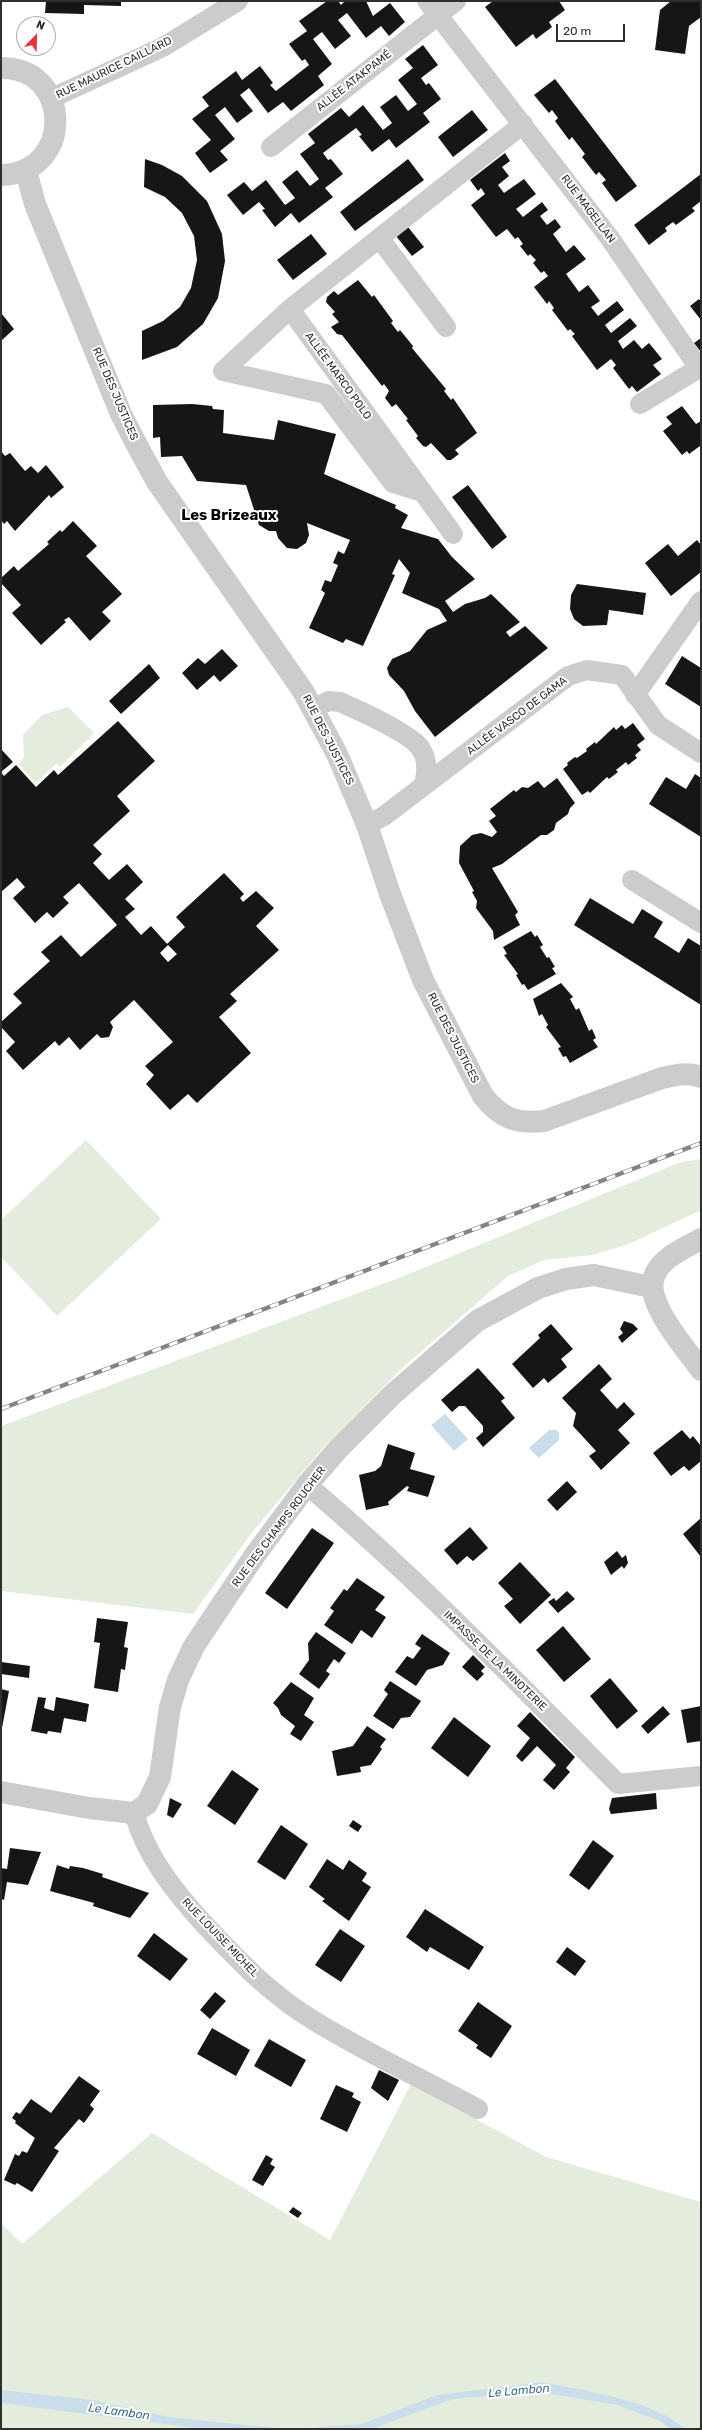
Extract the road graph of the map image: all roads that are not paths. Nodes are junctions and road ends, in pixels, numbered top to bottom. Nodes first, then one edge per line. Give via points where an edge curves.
1 (238, 1) edge
2 (456, 1) edge
3 (433, 8) edge
4 (1, 68) edge
5 (52, 98) junction
6 (523, 124) junction
7 (271, 147) dead end
8 (26, 171) junction
9 (1, 175) edge
10 (380, 239) junction
11 (290, 309) junction
12 (446, 327) dead end
13 (640, 404) dead end
14 (422, 492) junction
15 (453, 534) dead end
16 (701, 601) edge
17 (636, 695) junction
18 (314, 708) junction
19 (701, 753) edge
20 (424, 785) junction
21 (367, 825) junction
22 (632, 880) dead end
23 (701, 923) edge
24 (701, 1077) edge
25 (701, 1239) edge
26 (652, 1287) junction
27 (701, 1370) edge
28 (307, 1486) junction
29 (701, 1776) edge
30 (1, 1792) edge
31 (134, 1813) junction
32 (478, 2108) dead end

1 - 5 street, RUE MAURICE CAILLARD via 163,47
2 - 3 street, ALLÉE ATAKPAMÉ
3 - 6 street, RUE MAGELLAN
3 - 7 street, ALLÉE ATAKPAMÉ
4 - 5 street via 27,73 41,84
5 - 8 street via 56,132 50,148 40,161
6 - 10 street
6 - 13 street, RUE MAGELLAN via 609,237 699,368
8 - 9 street
8 - 18 street, RUE DES JUSTICES via 35,204 121,414 139,449 157,482
10 - 11 street
10 - 12 street
11 - 14 street, ALLÉE MARCO POLO
11 - 14 street via 223,371 326,394 393,483
14 - 15 street, ALLÉE MARCO POLO
16 - 17 street
17 - 19 street, ALLÉE VASCO DE GAMA via 658,725
17 - 20 street, ALLÉE VASCO DE GAMA via 622,675 587,670 568,676
18 - 20 street via 329,701 340,702 406,736 421,748 426,761
18 - 21 street, RUE DES JUSTICES
20 - 21 street, ALLÉE VASCO DE GAMA via 384,816
21 - 24 street, RUE DES JUSTICES via 423,980 483,1096 496,1111 514,1120 544,1121 662,1078 686,1074
22 - 23 street
25 - 26 street via 675,1253 659,1268
26 - 27 street via 658,1307
26 - 28 street, RUE DES CHAMPS ROUCHER via 594,1275 566,1279 538,1288 477,1321 392,1395 339,1448
28 - 29 street, IMPASSE DE LA MINOTERIE via 369,1539 618,1784
28 - 31 street, RUE DES CHAMPS ROUCHER via 255,1556 194,1646 178,1680 170,1707 160,1777 147,1804
30 - 31 street via 89,1808
31 - 32 street, RUE LOUISE MICHEL via 149,1853 184,1902 237,1959 275,1993 312,2020

